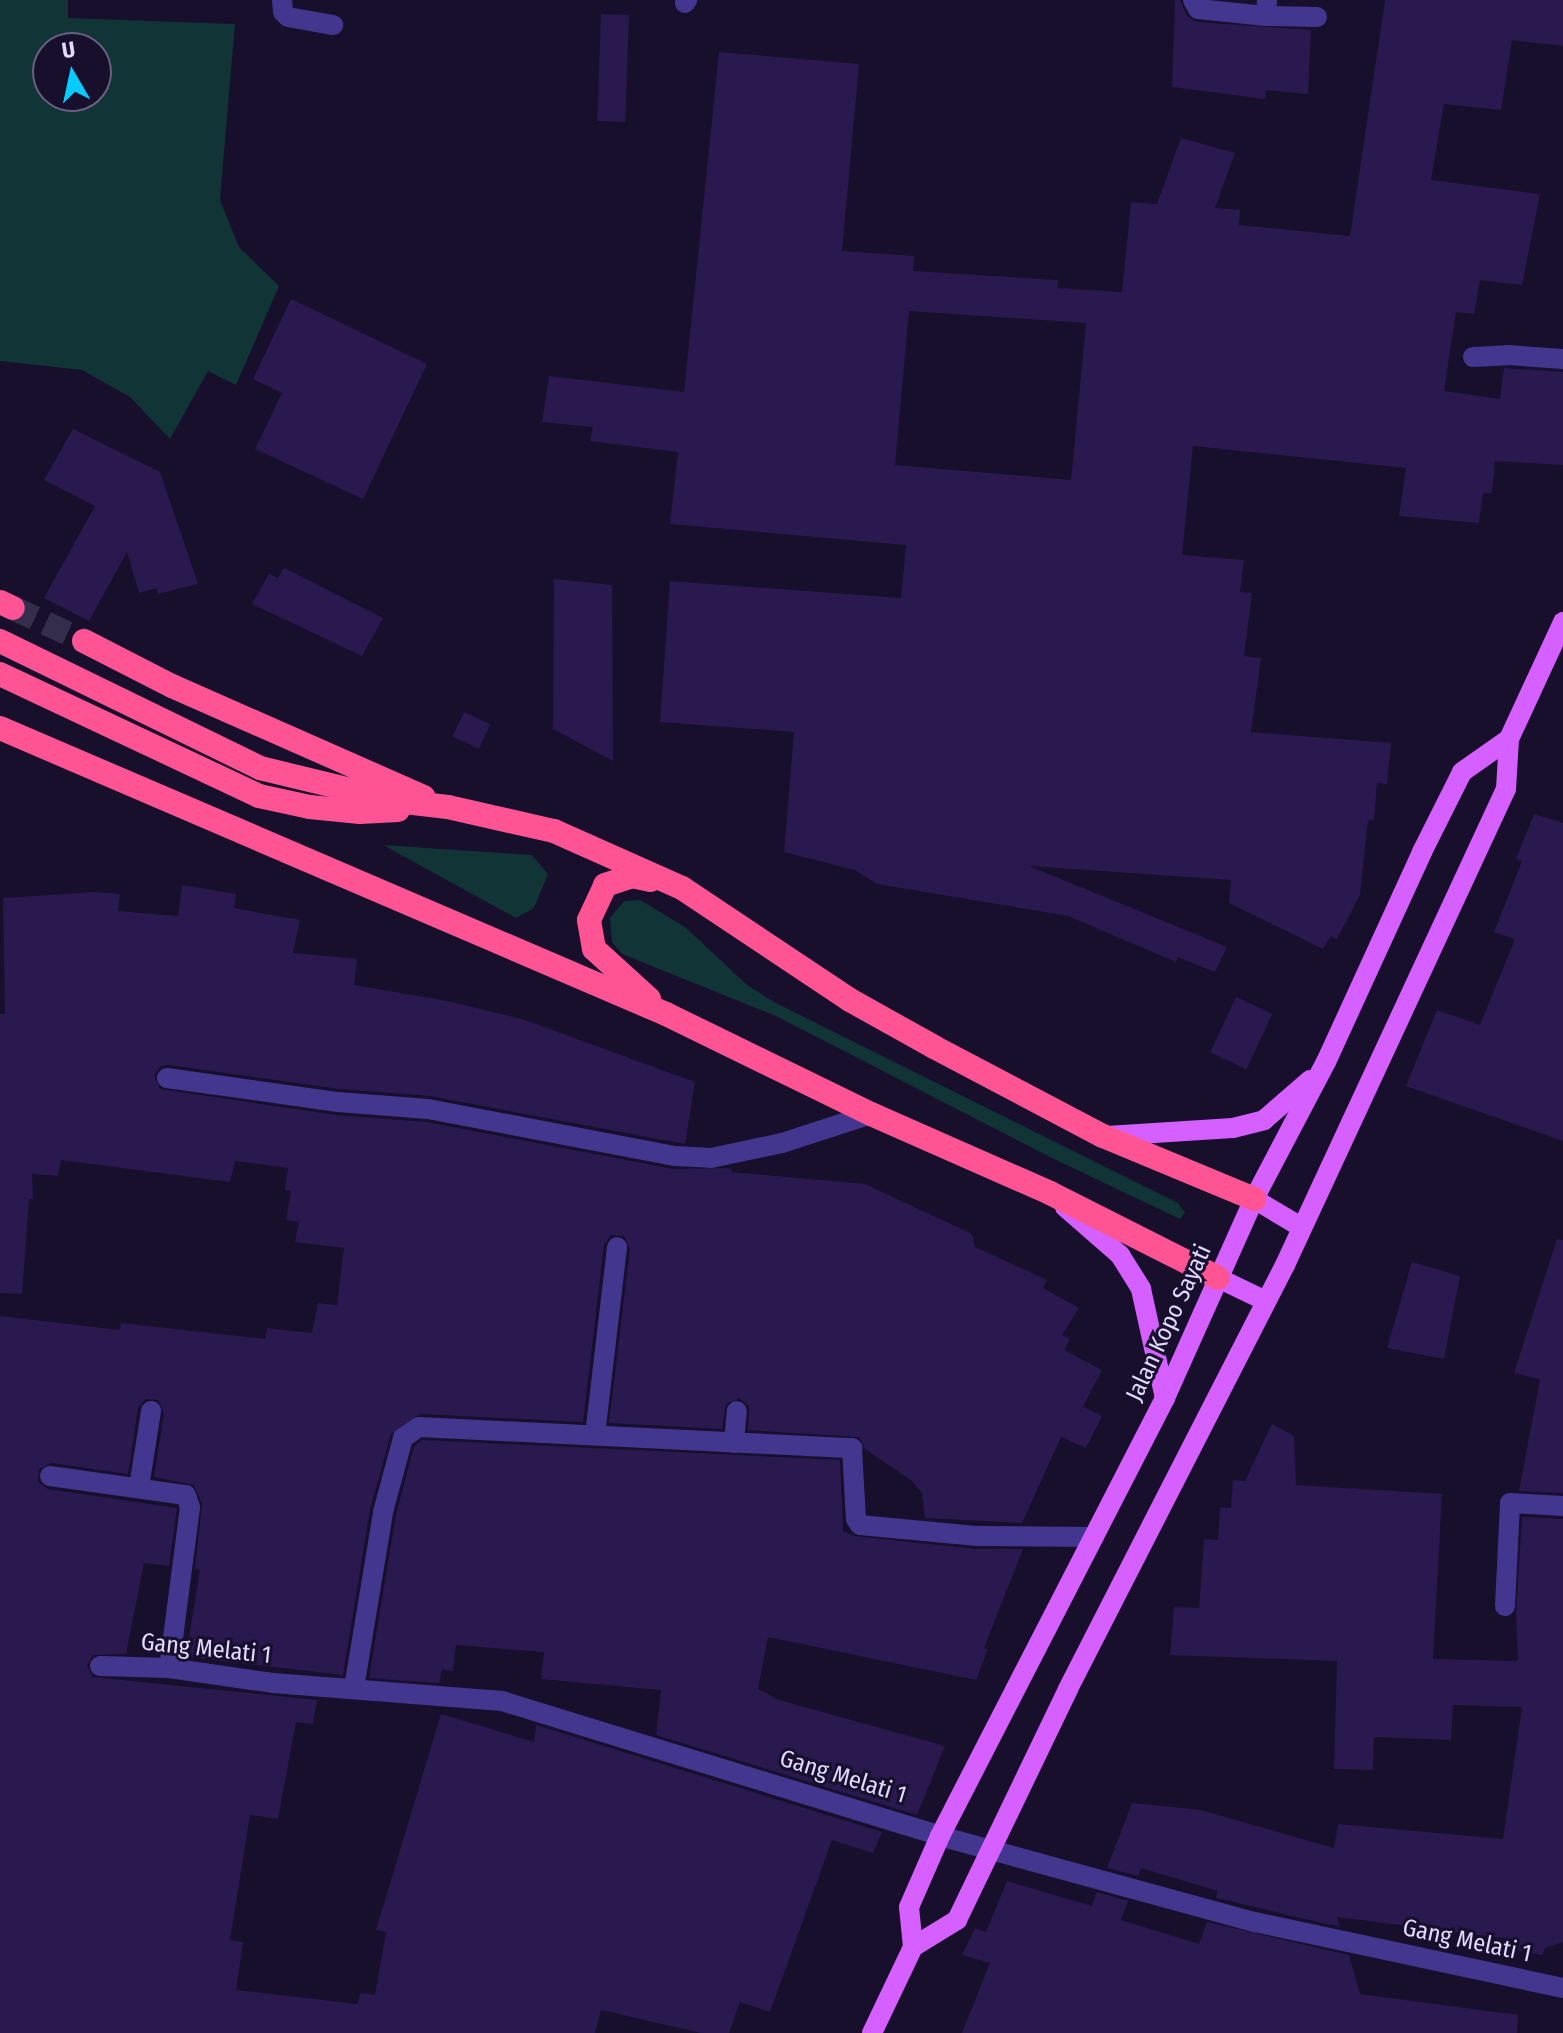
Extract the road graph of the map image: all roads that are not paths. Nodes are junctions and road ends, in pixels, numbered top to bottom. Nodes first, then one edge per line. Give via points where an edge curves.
1 (282, 0) edge
2 (1193, 0) edge
3 (1266, 8) edge
4 (1317, 17) dead end
5 (333, 25) dead end
6 (1473, 357) dead end
7 (1563, 359) edge
8 (1563, 622) edge
9 (0, 641) edge
10 (84, 641) tunnel mouth
11 (0, 674) edge
12 (0, 728) edge
13 (1509, 739) junction
14 (448, 807) junction
15 (682, 888) junction
16 (666, 1014) junction
17 (1326, 1062) junction
18 (167, 1078) dead end
19 (871, 1114) junction
20 (1103, 1136) junction
21 (1050, 1193) junction
22 (1254, 1199) junction
23 (1301, 1227) junction
24 (617, 1247) dead end
25 (1218, 1278) junction
26 (1266, 1301) junction
27 (1165, 1398) junction
28 (151, 1411) dead end
29 (737, 1411) dead end
30 (595, 1435) junction
31 (734, 1443) junction
32 (50, 1476) dead end
33 (139, 1487) junction
34 (1563, 1506) edge
35 (1094, 1537) junction
36 (1505, 1606) dead end
37 (100, 1666) dead end
38 (169, 1668) junction
39 (354, 1688) junction
40 (940, 1836) junction
41 (990, 1849) junction
42 (913, 1947) junction
43 (1563, 1988) edge
44 (872, 2033) edge

1 - 5 street via 288,17
2 - 3 street via 1198,9
3 - 4 street
6 - 7 street
8 - 13 main road
9 - 14 highway via 260,768 396,801
10 - 14 highway via 172,686
11 - 14 highway via 259,796 360,812
12 - 16 highway
13 - 17 main road, Jalan Kopo Sayati via 1462,772
13 - 23 main road via 1506,789
14 - 15 highway via 554,831
15 - 16 highway via 632,876 605,885 589,920 594,949
15 - 20 highway via 850,1000
16 - 19 highway
17 - 20 main road via 1286,1105 1264,1120 1233,1128
17 - 22 main road, Jalan Kopo Sayati
18 - 19 street via 428,1109 675,1156 711,1158 782,1143
19 - 21 highway
20 - 22 highway
21 - 25 highway
21 - 27 main road via 1120,1255 1141,1289
22 - 23 main road
22 - 25 main road, Jalan Kopo Sayati
23 - 26 main road
24 - 30 street
25 - 26 main road
25 - 27 main road, Jalan Kopo Sayati
26 - 41 main road
27 - 35 main road, Jalan Kopo Sayati
28 - 33 street
29 - 31 street
30 - 31 street
30 - 39 street via 419,1427 404,1435 383,1512
31 - 35 street via 852,1448 860,1525 1024,1539
32 - 33 street
33 - 38 street via 176,1491 190,1503
34 - 36 street via 1510,1503
35 - 40 main road, Jalan Kopo Sayati
37 - 38 street, Gang Melati 1
38 - 39 street, Gang Melati 1
39 - 40 street, Gang Melati 1 via 502,1701
40 - 41 street, Gang Melati 1
40 - 42 main road, Jalan Kopo Sayati via 909,1907
41 - 42 main road via 957,1920
41 - 43 street, Gang Melati 1 via 1255,1922
42 - 44 main road

